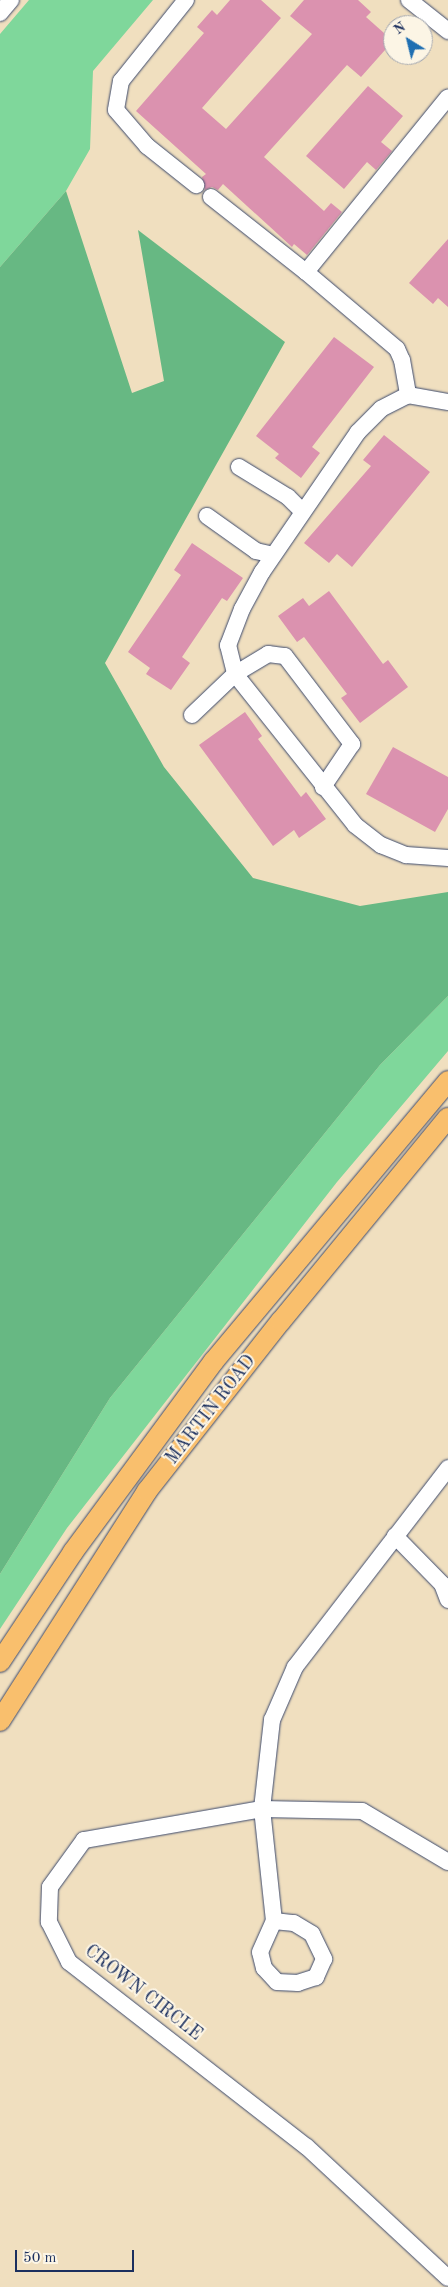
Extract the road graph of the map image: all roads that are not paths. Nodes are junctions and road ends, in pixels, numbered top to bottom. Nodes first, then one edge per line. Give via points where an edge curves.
1 (11, 0) edge
2 (186, 0) edge
3 (409, 0) edge
4 (0, 13) edge
5 (448, 31) edge
6 (448, 97) edge
7 (196, 185) dead end
8 (211, 197) dead end
9 (306, 272) junction
10 (408, 395) junction
11 (448, 402) edge
12 (239, 467) dead end
13 (302, 511) junction
14 (207, 516) dead end
15 (273, 555) junction
16 (235, 674) junction
17 (192, 715) dead end
18 (323, 787) junction
19 (448, 858) edge
20 (448, 1081) edge
21 (448, 1118) edge
22 (448, 1468) edge
23 (396, 1536) junction
24 (448, 1600) edge
25 (0, 1662) edge
26 (0, 1721) edge
27 (262, 1809) junction
28 (448, 1862) edge
29 (274, 1921) dead end
30 (448, 2278) edge

1 - 4 street
2 - 7 street via 121,81 116,110 147,146
3 - 5 street
6 - 9 street
8 - 9 street
9 - 10 street via 396,349 402,360
10 - 11 street
10 - 13 street via 381,409 358,432
12 - 13 street via 288,496
13 - 15 street
14 - 15 street via 256,551
15 - 16 street via 242,609 228,645
16 - 17 street
16 - 18 street
16 - 18 street via 268,654 285,656 352,744
18 - 19 street via 355,825 381,845 406,855
20 - 25 main road, MARTIN ROAD via 214,1361 73,1552
21 - 26 main road, MARTIN ROAD via 147,1491
22 - 23 street
23 - 24 street via 442,1584
23 - 27 street via 295,1668 272,1720
27 - 28 street, CROWN CIRCLE via 362,1811
27 - 29 street
27 - 30 street, CROWN CIRCLE via 84,1840 50,1886 49,1922 69,1962 307,2147

